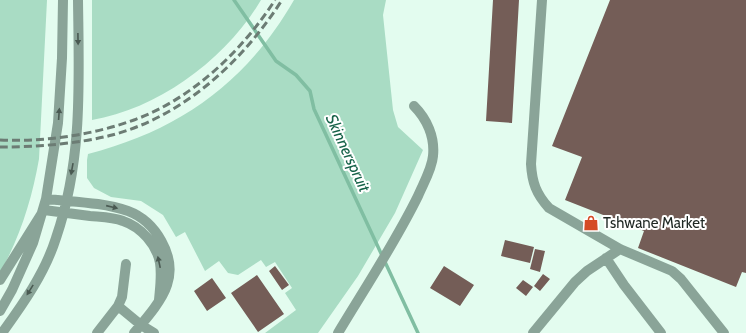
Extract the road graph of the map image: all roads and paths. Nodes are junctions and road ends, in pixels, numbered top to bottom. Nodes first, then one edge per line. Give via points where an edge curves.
1 (63, 0) edge
2 (78, 0) edge
3 (542, 0) edge
4 (414, 106) dead end
5 (46, 199) junction
6 (66, 201) junction
7 (44, 210) junction
8 (64, 213) junction
9 (620, 249) junction
10 (606, 258) junction
11 (126, 264) dead end
12 (0, 280) edge
13 (159, 300) junction
14 (118, 306) junction
15 (0, 311) edge
16 (138, 329) edge
17 (2, 333) edge
18 (97, 333) edge
19 (154, 333) edge
20 (338, 333) edge
21 (533, 333) edge
22 (662, 333) edge
23 (724, 333) edge

5 -> 1 street via 58,123
2 -> 6 street via 78,123
3 - 9 street via 532,176 538,194 550,208
4 - 20 street via 428,124 433,158 404,226
5 - 6 street
5 - 7 street
6 - 8 street
6 -> 13 street via 128,211 151,226 164,246 169,263 167,285
7 - 8 street
7 - 12 street
7 - 15 street via 22,269
13 -> 8 street via 160,264 157,253 146,236 124,221
8 -> 17 street via 56,240 40,275
9 - 10 street
9 - 23 street via 676,274
10 - 21 street via 575,282
10 - 22 street via 627,290
11 - 14 street via 122,297
13 - 16 street
14 - 16 street
14 - 18 street
16 - 19 street

